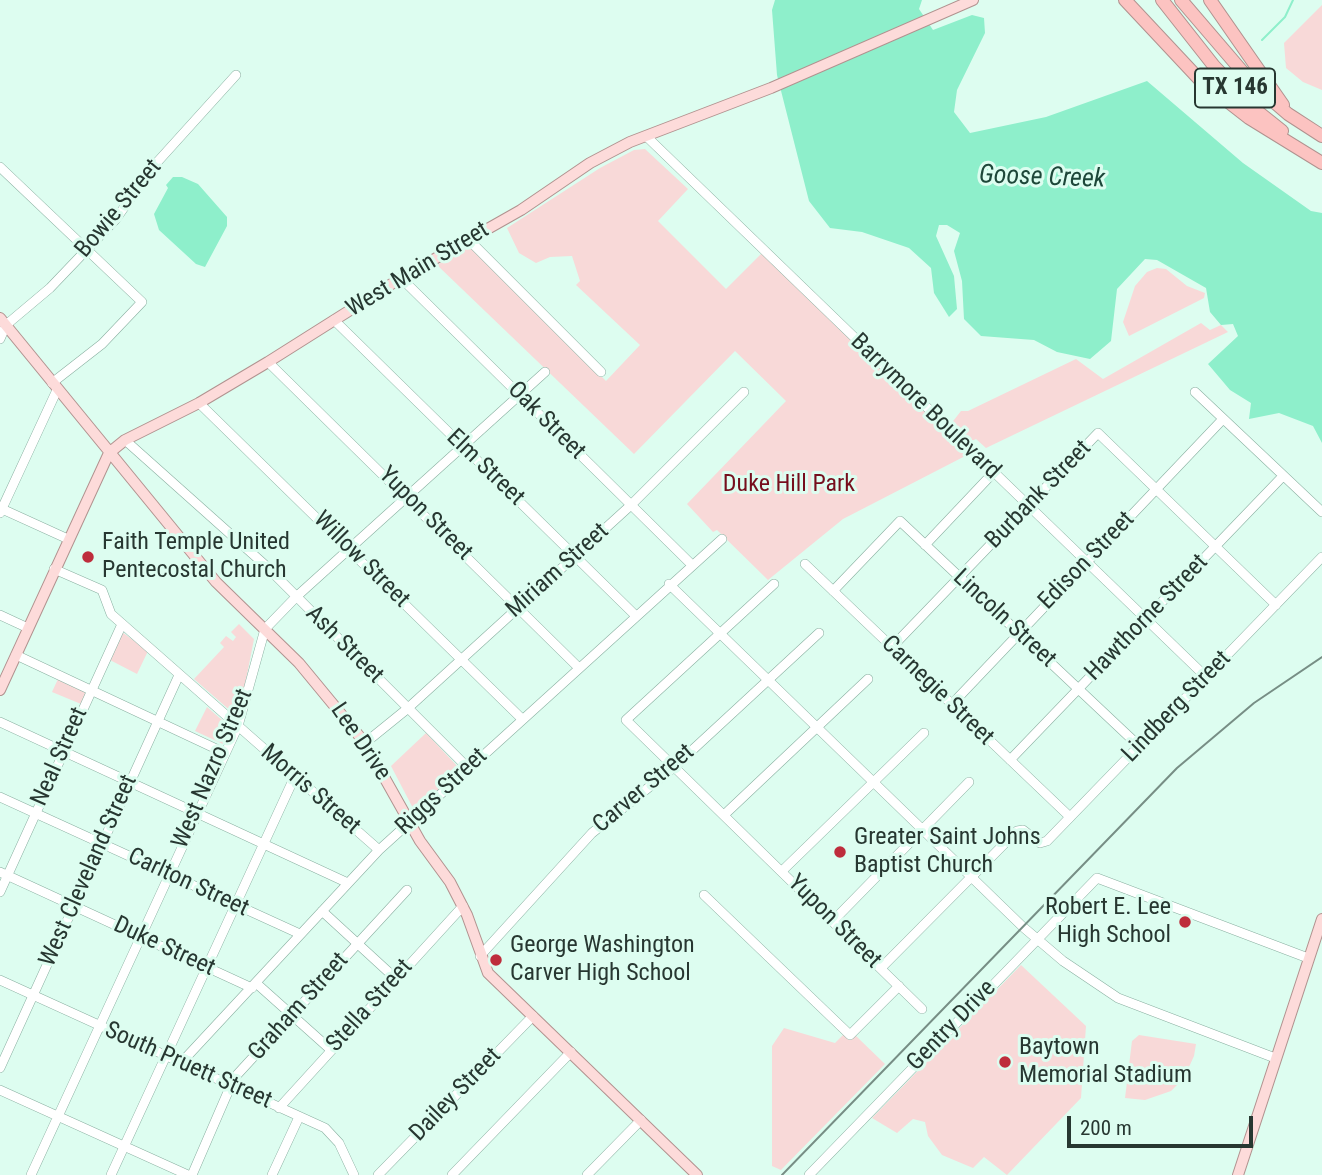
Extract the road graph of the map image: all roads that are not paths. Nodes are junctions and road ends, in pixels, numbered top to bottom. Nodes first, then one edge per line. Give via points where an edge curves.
1 (973, 0) edge
2 (1125, 0) edge
3 (1162, 0) edge
4 (1181, 0) edge
5 (1210, 0) edge
6 (236, 75) dead end
7 (1288, 114) junction
8 (646, 136) junction
9 (1322, 136) edge
10 (1322, 162) edge
11 (0, 167) edge
12 (469, 240) junction
13 (87, 250) junction
14 (401, 278) junction
15 (334, 320) junction
16 (3, 321) edge
17 (0, 339) edge
18 (268, 362) junction
19 (545, 372) dead end
20 (601, 372) dead end
21 (54, 386) junction
22 (744, 392) dead end
23 (1195, 392) dead end
24 (521, 396) junction
25 (199, 403) junction
26 (1223, 419) junction
27 (125, 440) junction
28 (462, 446) junction
29 (109, 453) junction
30 (994, 472) junction
31 (1283, 476) junction
32 (1156, 489) junction
33 (408, 496) junction
34 (631, 505) junction
35 (1029, 505) junction
36 (1, 510) edge
37 (1322, 512) edge
38 (68, 539) junction
39 (722, 539) dead end
40 (925, 545) junction
41 (1215, 547) junction
42 (350, 548) junction
43 (575, 556) junction
44 (1322, 557) edge
45 (1086, 562) junction
46 (691, 564) junction
47 (804, 564) dead end
48 (54, 569) junction
49 (959, 576) junction
50 (669, 584) junction
51 (774, 584) dead end
52 (833, 591) junction
53 (296, 597) junction
54 (1276, 605) junction
55 (519, 607) junction
56 (0, 615) edge
57 (636, 616) junction
58 (1146, 619) junction
59 (122, 624) junction
60 (28, 628) junction
61 (265, 629) junction
62 (820, 633) dead end
63 (1019, 633) junction
64 (719, 634) junction
65 (892, 648) junction
66 (16, 655) junction
67 (461, 660) junction
68 (579, 668) junction
69 (180, 675) junction
70 (1206, 677) junction
71 (868, 679) dead end
72 (767, 680) junction
73 (1079, 689) junction
74 (0, 690) edge
75 (91, 690) junction
76 (952, 704) junction
77 (407, 709) junction
78 (521, 718) junction
79 (158, 720) junction
80 (0, 722) edge
81 (238, 726) junction
82 (817, 727) junction
83 (924, 733) dead end
84 (365, 743) junction
85 (1139, 746) junction
86 (63, 751) junction
87 (225, 753) junction
88 (1010, 761) junction
89 (674, 767) junction
90 (468, 768) junction
91 (295, 776) junction
92 (130, 782) junction
93 (969, 782) dead end
94 (875, 783) junction
95 (0, 797) edge
96 (197, 812) junction
97 (35, 813) junction
98 (724, 814) junction
99 (1069, 817) junction
100 (411, 821) junction
101 (923, 829) junction
102 (102, 843) junction
103 (264, 843) junction
104 (379, 850) junction
105 (782, 871) junction
106 (4, 873) edge
107 (168, 874) junction
108 (971, 876) junction
109 (348, 883) junction
110 (407, 890) dead end
111 (0, 892) edge
112 (704, 895) dead end
113 (236, 905) junction
114 (74, 906) junction
115 (463, 906) junction
116 (321, 911) junction
117 (1322, 919) edge
118 (833, 921) junction
119 (300, 934) junction
120 (140, 936) junction
121 (1037, 939) junction
122 (358, 943) junction
123 (480, 956) junction
124 (1308, 958) junction
125 (206, 967) junction
126 (881, 968) junction
127 (395, 978) junction
128 (0, 980) edge
129 (254, 985) junction
130 (899, 986) junction
131 (33, 996) junction
132 (922, 1009) dead end
133 (292, 1016) junction
134 (533, 1016) junction
135 (100, 1026) junction
136 (331, 1050) junction
137 (571, 1052) junction
138 (166, 1057) junction
139 (1275, 1058) junction
140 (180, 1064) junction
141 (0, 1068) edge
142 (232, 1087) junction
143 (0, 1090) edge
144 (279, 1108) junction
145 (58, 1116) junction
146 (299, 1117) junction
147 (641, 1119) junction
148 (124, 1146) junction
149 (31, 1175) edge
150 (111, 1175) edge
151 (190, 1175) edge
152 (272, 1175) edge
153 (354, 1175) edge
154 (378, 1175) edge
155 (452, 1175) edge
156 (587, 1175) edge
157 (697, 1175) edge
158 (808, 1175) edge
159 (1238, 1175) edge

1 - 8 main road, West Main Street via 771,88
2 - 10 highway via 1199,79 1249,118
3 - 10 highway, TX 146 via 1257,111
4 - 7 highway, TX 146 via 1253,84
5 - 7 highway
6 - 13 street, Bowie Street via 151,169 116,219
7 - 9 highway, TX 146
8 - 12 main road, West Main Street via 590,163
8 - 30 street, Barrymore Boulevard
11 - 13 street
12 - 14 main road, West Main Street
12 - 20 street
13 - 16 street, Bowie Street via 50,288
13 - 21 street via 142,302
14 - 15 main road, West Main Street
14 - 24 street, Oak Street
15 - 18 main road, West Main Street
15 - 28 street, Elm Street
16 - 17 street, Bowie Street
16 - 21 main road, Lee Drive
18 - 25 main road, West Main Street
18 - 33 street, Yupon Street
19 - 24 street, West Nazro Street
21 - 29 main road, Lee Drive
21 - 36 street
22 - 34 street, Miriam Street
23 - 26 street
24 - 28 street, West Nazro Street
24 - 34 street, Oak Street
25 - 27 main road, West Main Street
25 - 42 street, Willow Street
26 - 31 street
26 - 32 street, Edison Street
27 - 29 main road, West Main Street
27 - 53 street, Ash Street
28 - 33 street, West Nazro Street
28 - 43 street, Elm Street
29 - 38 main road, West Main Street
29 - 61 main road, Lee Drive via 216,582
30 - 35 street, Barrymore Boulevard
30 - 40 street
31 - 37 street
31 - 41 street, Hawthorne Street
32 - 35 street, Burbank Street via 1098,433
32 - 41 street
32 - 45 street, Edison Street
33 - 42 street, West Nazro Street
33 - 55 street, Yupon Street
34 - 43 street, Miriam Street
34 - 46 street, Oak Street
35 - 45 street, Barrymore Boulevard
35 - 49 street, Burbank Street
36 - 38 street
38 - 48 main road, West Main Street
39 - 46 street, Riggs Street
40 - 49 street, Lincoln Street
40 - 52 street, Lincoln Street via 900,521
41 - 54 street
41 - 58 street, Hawthorne Street
42 - 53 street, West Nazro Street
42 - 67 street, Willow Street
43 - 55 street, Miriam Street
43 - 57 street, Elm Street
44 - 54 street, Lindberg Street
45 - 58 street, Barrymore Boulevard
45 - 63 street, Edison Street
46 - 50 street, Riggs Street
47 - 52 street, Carnegie Street
48 - 59 street, Morris Street via 102,590 111,614
48 - 60 main road, West Main Street
49 - 63 street, Lincoln Street
49 - 65 street, Burbank Street
50 - 57 street, Riggs Street
50 - 64 street
51 - 64 street
52 - 65 street, Carnegie Street
53 - 61 street, West Nazro Street
53 - 77 street, Ash Street
54 - 70 street, Lindberg Street
55 - 67 street, Miriam Street
55 - 68 street, Yupon Street
56 - 60 street
57 - 68 street, Riggs Street
58 - 70 street, Barrymore Boulevard
58 - 73 street, Hawthorne Street
59 - 69 street, Morris Street
59 - 75 street, Neal Street
60 - 66 main road, West Main Street
61 - 81 street, West Nazro Street
61 - 84 main road, Lee Drive via 323,689
62 - 72 street, Carver Street
63 - 73 street, Lincoln Street
63 - 76 street, Edison Street
64 - 72 street
64 - 89 street, Yupon Street via 626,719
65 - 76 street, Carnegie Street
66 - 74 main road, West Main Street
66 - 75 street
67 - 77 street, Miriam Street
67 - 78 street, Willow Street
68 - 78 street, Riggs Street
69 - 79 street, West Cleveland Street
69 - 81 street, Morris Street
70 - 85 street, Lindberg Street
71 - 82 street
72 - 82 street
72 - 89 street, Carver Street
73 - 85 street, Lincoln Street
73 - 88 street, Hawthorne Street
75 - 79 street
75 - 86 street, Neal Street
76 - 88 street, Carnegie Street
77 - 84 street, Miriam Street
77 - 90 street, Ash Street
78 - 90 street, Riggs Street
79 - 87 street
79 - 92 street, West Cleveland Street
80 - 86 street
81 - 87 street, West Nazro Street
81 - 91 street, Morris Street
82 - 94 street
82 - 98 street
83 - 94 street
84 - 100 main road, Lee Drive
85 - 99 street, Lindberg Street
86 - 92 street
86 - 97 street, Neal Street
87 - 96 street, West Nazro Street
88 - 99 street, Carnegie Street
89 - 98 street, Yupon Street
89 - 123 street, Carver Street via 592,832
90 - 100 street, Riggs Street
91 - 103 street
91 - 104 street, Morris Street
92 - 96 street
92 - 102 street, West Cleveland Street
93 - 101 street
94 - 101 street
94 - 105 street
95 - 97 street, Carlton Street
96 - 103 street
96 - 107 street, West Nazro Street
97 - 102 street, Carlton Street
97 - 106 street, Neal Street
98 - 105 street, Yupon Street
99 - 108 street, Lindberg Street via 1044,843 1017,831
100 - 104 street, Riggs Street
100 - 115 main road, Lee Drive
101 - 108 street
101 - 118 street
102 - 107 street, Carlton Street
102 - 114 street, West Cleveland Street
103 - 109 street
103 - 113 street
104 - 109 street, Riggs Street
105 - 118 street, Yupon Street
106 - 111 street, Neal Street
106 - 114 street, Duke Street
107 - 113 street, Carlton Street
107 - 120 street, West Nazro Street
108 - 121 street
108 - 126 street
109 - 116 street, Riggs Street
110 - 122 street, Graham Street
112 - 130 street via 850,1035
113 - 119 street, Carlton Street
113 - 125 street
114 - 120 street, Duke Street
114 - 131 street, West Cleveland Street
115 - 123 main road, Lee Drive
115 - 127 street, Stella Street
116 - 119 street, Riggs Street
116 - 122 street
117 - 124 main road
118 - 126 street, Yupon Street
119 - 129 street, Riggs Street
120 - 125 street, Duke Street
120 - 135 street, West Nazro Street
121 - 124 street, Gentry Drive via 1097,878
121 - 139 street via 1118,998
121 - 158 street, Gentry Drive
122 - 127 street
122 - 133 street, Graham Street
123 - 134 main road, Lee Drive via 499,986
124 - 139 main road
125 - 129 street, Duke Street
125 - 138 street
126 - 130 street, Yupon Street
127 - 136 street, Stella Street
128 - 131 street, South Pruett Street
129 - 133 street, Duke Street
129 - 140 street, Riggs Street
130 - 132 street, Yupon Street
131 - 135 street, South Pruett Street
131 - 141 street, West Cleveland Street
133 - 136 street, Duke Street
133 - 142 street, Graham Street via 234,1078
134 - 137 main road, Lee Drive
134 - 154 street, Dailey Street
135 - 138 street, South Pruett Street
135 - 145 street, West Nazro Street
136 - 144 street, Stella Street
137 - 147 main road, Lee Drive
137 - 155 street
138 - 140 street, South Pruett Street
138 - 148 street
139 - 159 main road
140 - 142 street, South Pruett Street
142 - 144 street, South Pruett Street
142 - 151 street, Graham Street
143 - 145 street
144 - 146 street, South Pruett Street
145 - 148 street
145 - 149 street, West Nazro Street
146 - 152 street
146 - 153 street, South Pruett Street via 333,1134
147 - 156 street
147 - 157 main road, Lee Drive
148 - 150 street
148 - 151 street

